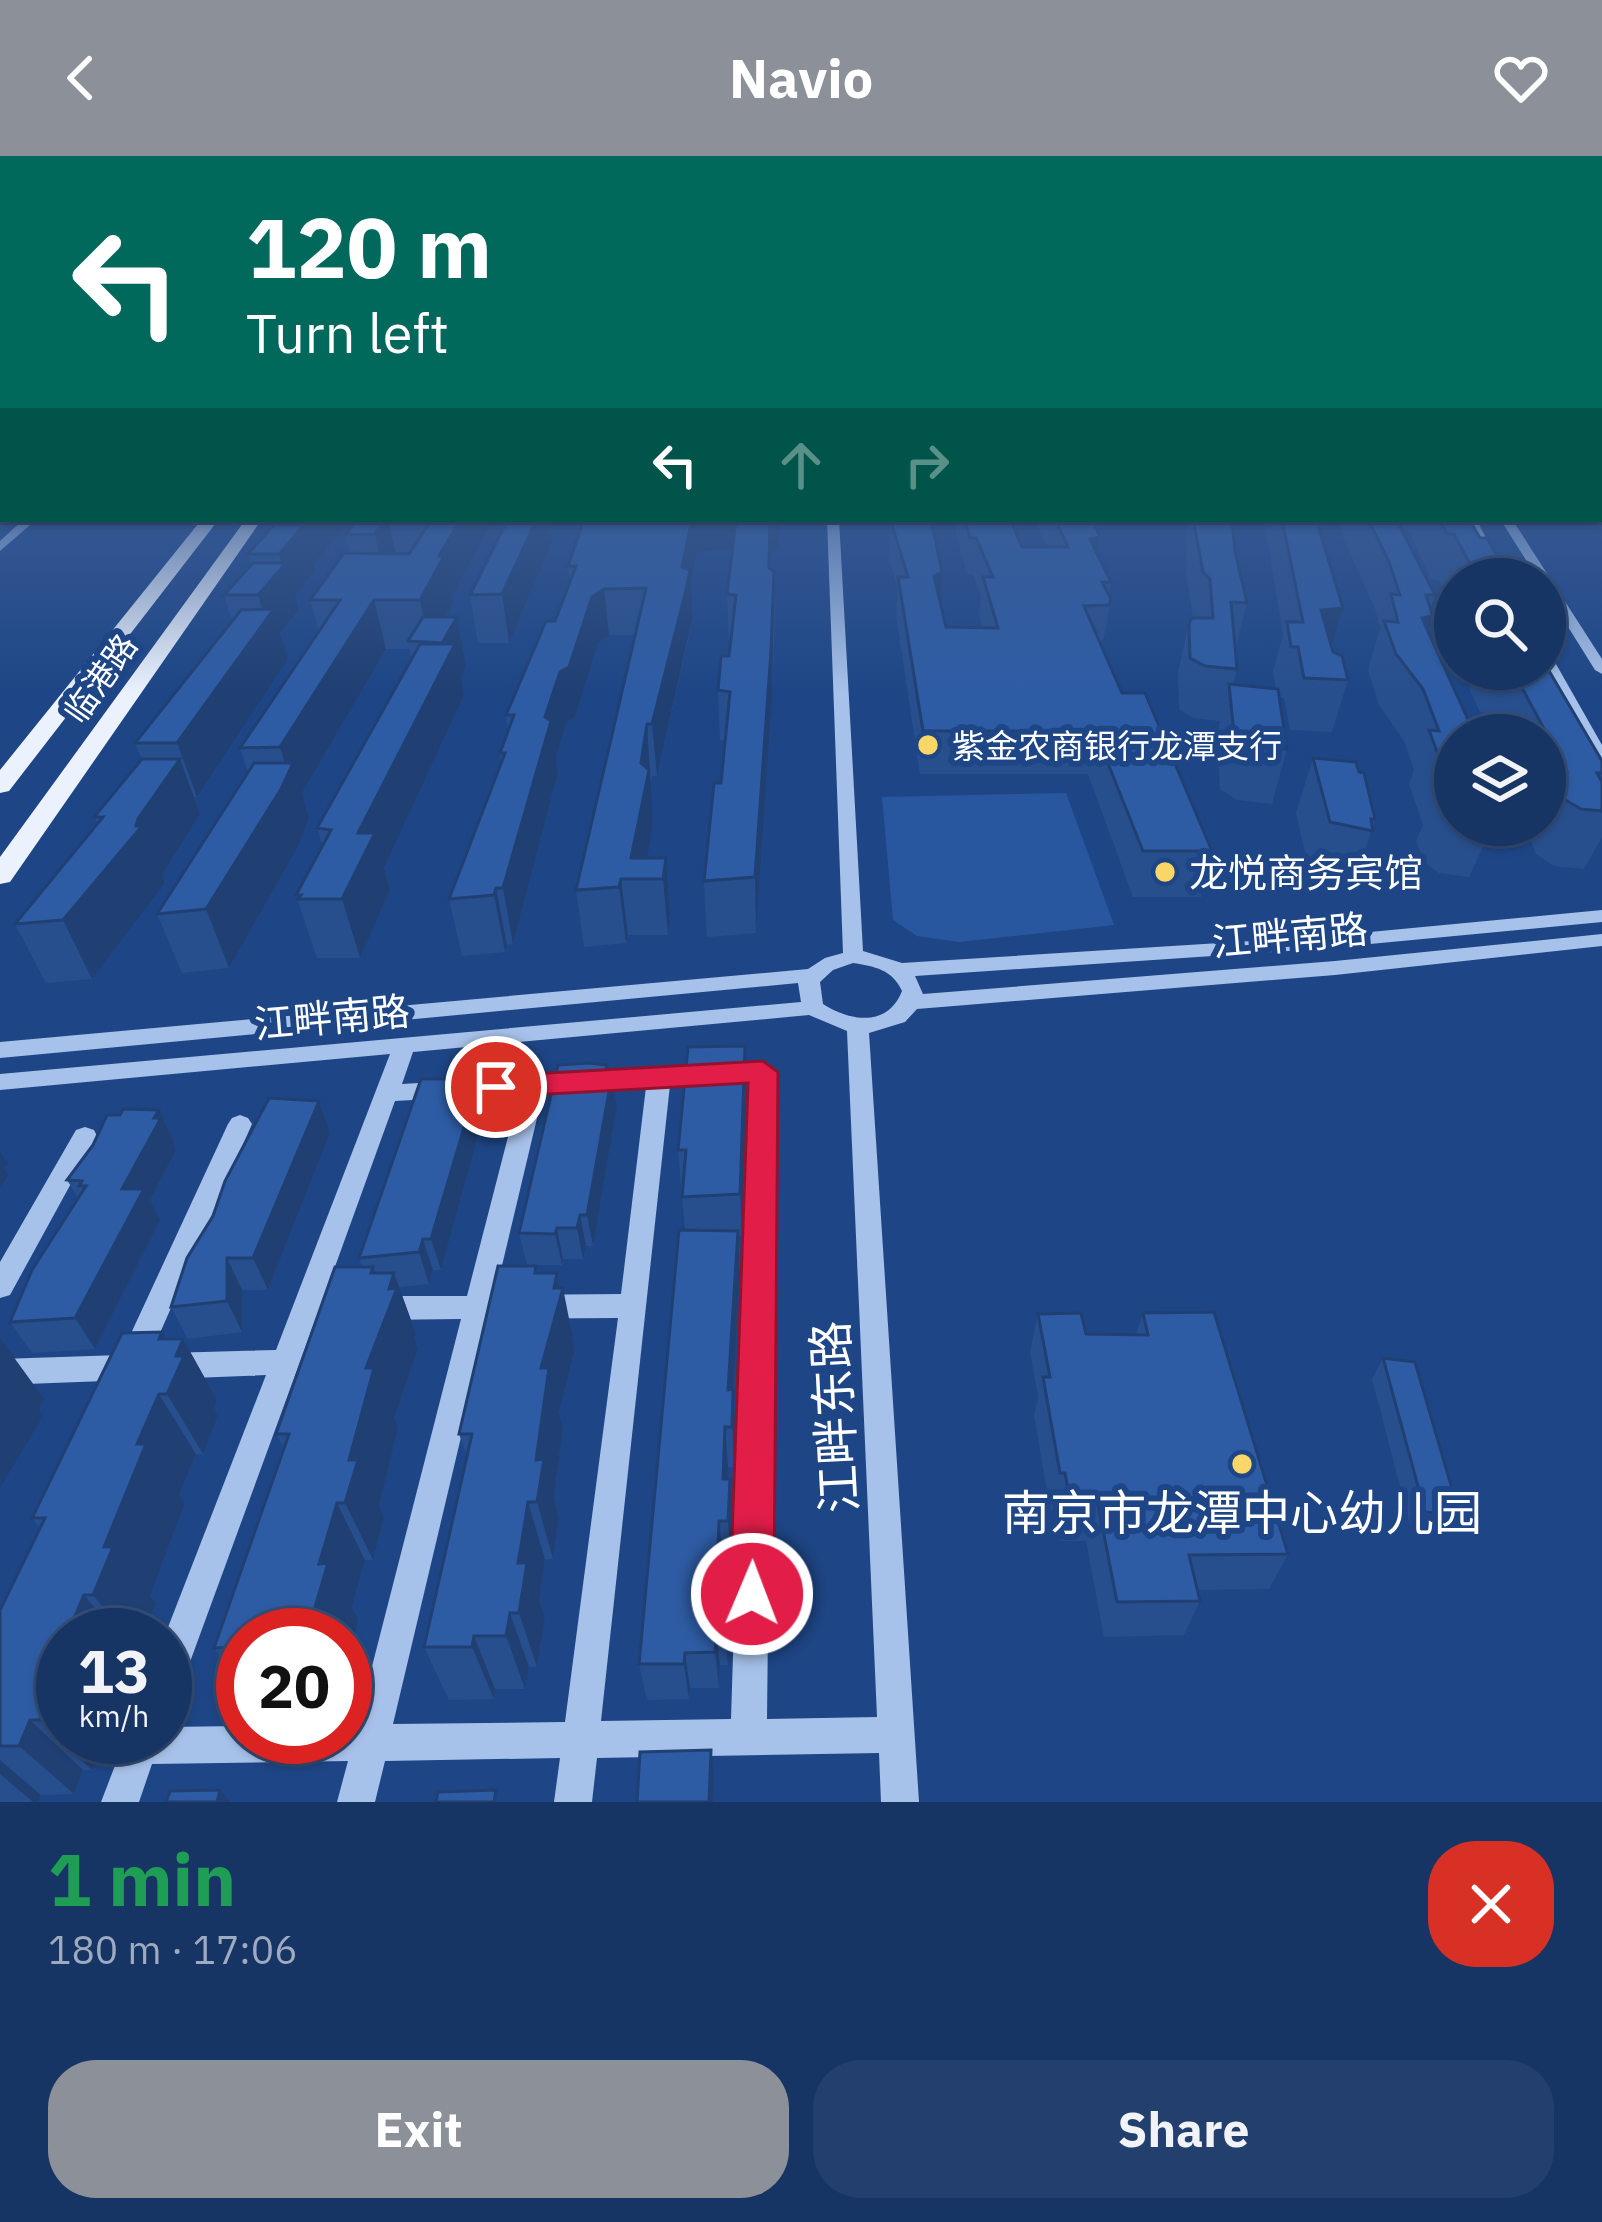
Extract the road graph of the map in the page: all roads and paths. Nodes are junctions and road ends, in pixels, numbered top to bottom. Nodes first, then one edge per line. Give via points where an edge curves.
1 (196, 539) edge
2 (240, 539) edge
3 (834, 539) edge
4 (1566, 613) edge
5 (1602, 670) edge
6 (1564, 690) edge
7 (1602, 760) edge
8 (0, 785) edge
9 (0, 876) edge
10 (1602, 916) edge
11 (1602, 940) edge
12 (854, 957) junction
13 (900, 970) junction
14 (812, 975) junction
15 (911, 1002) junction
16 (813, 1008) junction
17 (857, 1027) junction
18 (404, 1047) junction
19 (0, 1049) edge
20 (659, 1077) junction
21 (0, 1082) edge
22 (533, 1084) junction
23 (387, 1093) junction
24 (239, 1124) dead end
25 (85, 1136) dead end
26 (0, 1288) edge
27 (633, 1306) junction
28 (478, 1308) junction
29 (305, 1309) junction
30 (286, 1362) junction
31 (0, 1372) edge
32 (125, 1378) junction
33 (192, 1611) edge
34 (372, 1734) edge
35 (896, 1735) junction
36 (749, 1737) junction
37 (581, 1739) junction
38 (372, 1742) edge
39 (133, 1764) edge
40 (365, 1764) edge
41 (119, 1802) edge
42 (356, 1802) edge
43 (574, 1802) edge
44 (900, 1802) edge

1 - 8 main road, 临港路
2 - 9 main road, 临港路
3 - 12 street
4 - 5 street
6 - 7 street
10 - 13 street, 江畔南路
11 - 15 street, 江畔南路
12 - 13 street
12 - 14 street
13 - 15 street
14 - 16 street
14 - 19 street, 江畔南路
15 - 17 street via 891,1021
16 - 17 street
16 - 18 street, 江畔南路
17 - 35 street, 江畔东路
18 - 21 street, 江畔南路
18 - 23 street
20 - 22 street
20 - 27 street
20 - 36 street via 763,1072
22 - 23 street
22 - 28 street
23 - 29 street
24 - 32 street
25 - 26 street
27 - 28 street
27 - 37 street
28 - 29 street
28 - 34 street
29 - 30 street
30 - 32 street
30 - 33 street
31 - 32 street
35 - 36 street
35 - 44 street, 江畔东路
36 - 37 street
37 - 38 street
37 - 43 street
39 - 41 street
40 - 42 street

